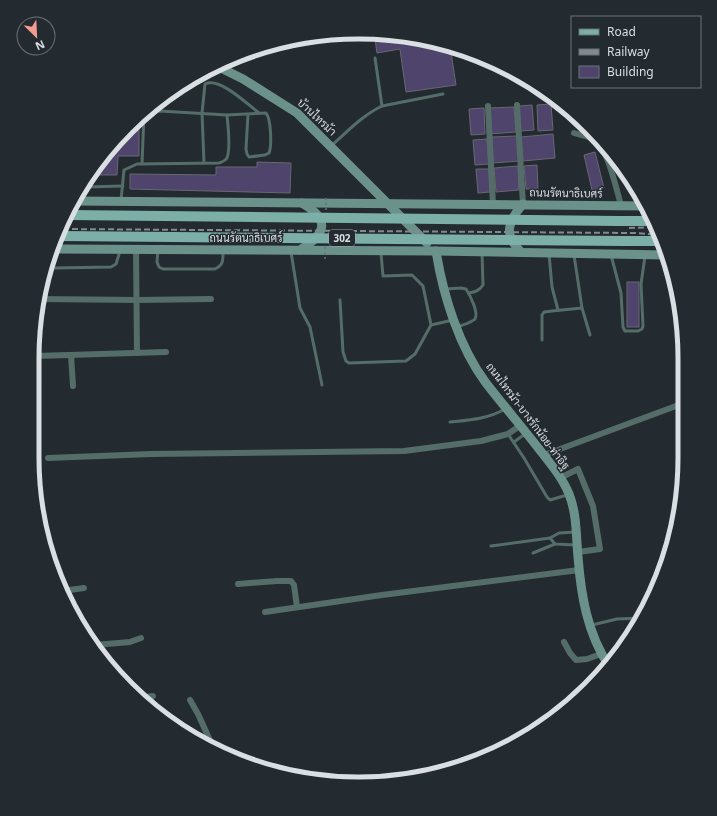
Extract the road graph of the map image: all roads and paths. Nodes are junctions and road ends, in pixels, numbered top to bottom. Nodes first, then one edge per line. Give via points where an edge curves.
1 (374, 58) dead end
2 (231, 65) edge
3 (223, 69) edge
4 (228, 72) junction
5 (443, 94) dead end
6 (517, 105) dead end
7 (382, 106) junction
8 (488, 106) dead end
9 (156, 111) edge
10 (202, 113) junction
11 (248, 114) junction
12 (259, 114) junction
13 (227, 115) junction
14 (144, 122) edge
15 (574, 134) dead end
16 (589, 138) edge
17 (330, 146) junction
18 (606, 156) edge
19 (204, 163) junction
20 (142, 164) junction
21 (123, 186) junction
22 (89, 187) edge
23 (326, 196) dead end
24 (81, 201) edge
25 (121, 202) junction
26 (300, 202) junction
27 (389, 204) junction
28 (523, 204) junction
29 (493, 205) junction
30 (621, 205) junction
31 (639, 206) edge
32 (326, 212) dead end
33 (73, 215) edge
34 (647, 221) edge
35 (63, 236) edge
36 (656, 241) edge
37 (325, 243) dead end
38 (58, 249) edge
39 (120, 249) junction
40 (136, 249) junction
41 (158, 249) junction
42 (223, 250) junction
43 (295, 250) junction
44 (381, 251) junction
45 (436, 251) junction
46 (482, 252) junction
47 (521, 252) junction
48 (549, 253) junction
49 (574, 253) junction
50 (611, 254) junction
51 (645, 254) junction
52 (661, 255) edge
53 (325, 259) dead end
54 (53, 266) edge
55 (444, 289) junction
56 (469, 293) junction
57 (45, 299) edge
58 (211, 299) dead end
59 (138, 300) junction
60 (340, 300) dead end
61 (582, 308) junction
62 (558, 310) junction
63 (431, 324) junction
64 (456, 324) junction
65 (590, 335) dead end
66 (542, 340) dead end
67 (166, 352) dead end
68 (137, 353) junction
69 (71, 355) junction
70 (39, 356) edge
71 (322, 385) dead end
72 (73, 386) dead end
73 (678, 405) edge
74 (506, 408) junction
75 (450, 422) dead end
76 (523, 429) junction
77 (508, 434) junction
78 (514, 442) junction
79 (544, 455) junction
80 (48, 458) dead end
81 (560, 478) junction
82 (569, 494) junction
83 (577, 532) junction
84 (550, 538) junction
85 (555, 544) junction
86 (491, 546) dead end
87 (577, 548) junction
88 (533, 553) dead end
89 (579, 570) junction
90 (238, 584) dead end
91 (84, 588) dead end
92 (69, 592) edge
93 (297, 607) junction
94 (265, 612) dead end
95 (634, 618) edge
96 (589, 626) junction
97 (141, 638) dead end
98 (564, 642) dead end
99 (100, 645) edge
100 (601, 654) junction
101 (605, 660) edge
102 (153, 696) dead end
103 (147, 697) edge
104 (190, 700) dead end
105 (210, 740) edge

1 - 7 lane
2 - 4 lane
3 - 4 main road, บ้านไทรม้า
4 - 17 main road, บ้านไทรม้า via 297,113
5 - 7 lane
6 - 28 street
7 - 17 lane
8 - 29 street
9 - 10 lane
10 - 12 lane via 205,84 210,82 223,85
10 - 13 lane
10 - 19 lane
11 - 12 lane
11 - 12 lane via 246,149 249,157 265,155 271,149 269,116 266,113
11 - 13 lane
13 - 19 lane via 227,157 219,163
14 - 20 lane
15 - 16 street
17 - 27 main road, บ้านไทรม้า
18 - 30 street
19 - 20 lane
20 - 21 lane via 124,170
21 - 22 lane
21 - 25 lane
23 - 32 path, bridge
24 - 25 main road, ถนนรัตนาธิเบศร์
25 - 26 main road, ถนนรัตนาธิเบศร์
26 - 27 main road, ถนนรัตนาธิเบศร์
26 - 43 main road via 313,210 320,218 322,226 320,234 310,244
27 - 29 main road, ถนนรัตนาธิเบศร์
27 - 45 main road
28 - 29 main road, ถนนรัตนาธิเบศร์
28 - 30 main road, ถนนรัตนาธิเบศร์
28 - 47 main road via 513,215 509,234 513,244
30 - 31 main road, ถนนรัตนาธิเบศร์
33 - 34 main road, ถนนรัตนาธิเบศร์ / 302, bridge
35 - 36 main road, ถนนรัตนาธิเบศร์ / 302, bridge
37 - 53 path, bridge
38 - 39 main road, ถนนรัตนาธิเบศร์ / 302
39 - 40 main road, ถนนรัตนาธิเบศร์ / 302
39 - 54 lane via 116,264 111,267 55,268
40 - 41 main road, ถนนรัตนาธิเบศร์ / 302
40 - 59 street
41 - 42 main road, ถนนรัตนาธิเบศร์ / 302
41 - 42 lane via 157,262 163,269 215,269 223,262
42 - 43 main road, ถนนรัตนาธิเบศร์ / 302
43 - 44 main road, ถนนรัตนาธิเบศร์ / 302
43 - 71 lane via 300,308 310,327
44 - 45 main road, ถนนรัตนาธิเบศร์ / 302
44 - 63 lane via 383,276 412,275 423,286
45 - 46 main road, ถนนรัตนาธิเบศร์ / 302
45 - 55 main road, ถนนไทรม้า-บางรักน้อย-ท่าอิฐ
46 - 47 main road, ถนนรัตนาธิเบศร์ / 302
46 - 56 lane via 483,286 477,292
47 - 48 main road, ถนนรัตนาธิเบศร์ / 302
48 - 49 main road, ถนนรัตนาธิเบศร์ / 302
48 - 62 lane via 552,287
49 - 50 main road, ถนนรัตนาธิเบศร์ / 302
49 - 61 lane
50 - 51 main road, ถนนรัตนาธิเบศร์ / 302
50 - 51 lane via 621,293 623,327 625,331 638,331 643,326 641,284
51 - 52 main road, ถนนรัตนาธิเบศร์ / 302
55 - 56 lane via 464,288
55 - 64 main road, ถนนไทรม้า-บางรักน้อย-ท่าอิฐ
56 - 64 lane via 477,314 476,318
57 - 59 street
58 - 59 street
59 - 68 street
60 - 63 lane via 343,352 346,360 350,362 406,361 418,350
61 - 62 lane
61 - 65 lane
62 - 66 lane via 547,311 542,315
63 - 64 lane
64 - 74 main road, ถนนไทรม้า-บางรักน้อย-ท่าอิฐ via 475,367
67 - 68 street
68 - 69 street
69 - 70 street
69 - 72 street
73 - 79 street
74 - 75 lane via 497,414 479,419
74 - 76 main road, ถนนไทรม้า-บางรักน้อย-ท่าอิฐ
76 - 77 street
76 - 78 lane
76 - 79 main road, ถนนไทรม้า-บางรักน้อย-ท่าอิฐ
77 - 78 lane
77 - 80 street via 481,441 404,451
78 - 82 lane via 547,498 550,500
79 - 81 main road, ถนนไทรม้า-บางรักน้อย-ท่าอิฐ
81 - 82 main road, ถนนไทรม้า-บางรักน้อย-ท่าอิฐ
81 - 87 street via 578,469 594,506 600,549
82 - 83 main road, ถนนไทรม้า-บางรักน้อย-ท่าอิฐ
83 - 84 lane via 559,533
83 - 87 main road, ถนนไทรม้า-บางรักน้อย-ท่าอิฐ
84 - 85 lane
84 - 86 lane
85 - 87 lane
85 - 88 lane
87 - 89 main road, ถนนไทรม้า-บางรักน้อย-ท่าอิฐ
89 - 93 street
89 - 96 main road, ถนนไทรม้า-บางรักน้อย-ท่าอิฐ
90 - 93 street via 291,581 294,585
91 - 92 street
93 - 94 street
95 - 96 lane via 617,619
96 - 100 main road, ถนนไทรม้า-บางรักน้อย-ท่าอิฐ
97 - 99 street
98 - 100 street via 576,660
100 - 101 main road, ถนนไทรม้า-บางรักน้อย-ท่าอิฐ
102 - 103 street
104 - 105 street

